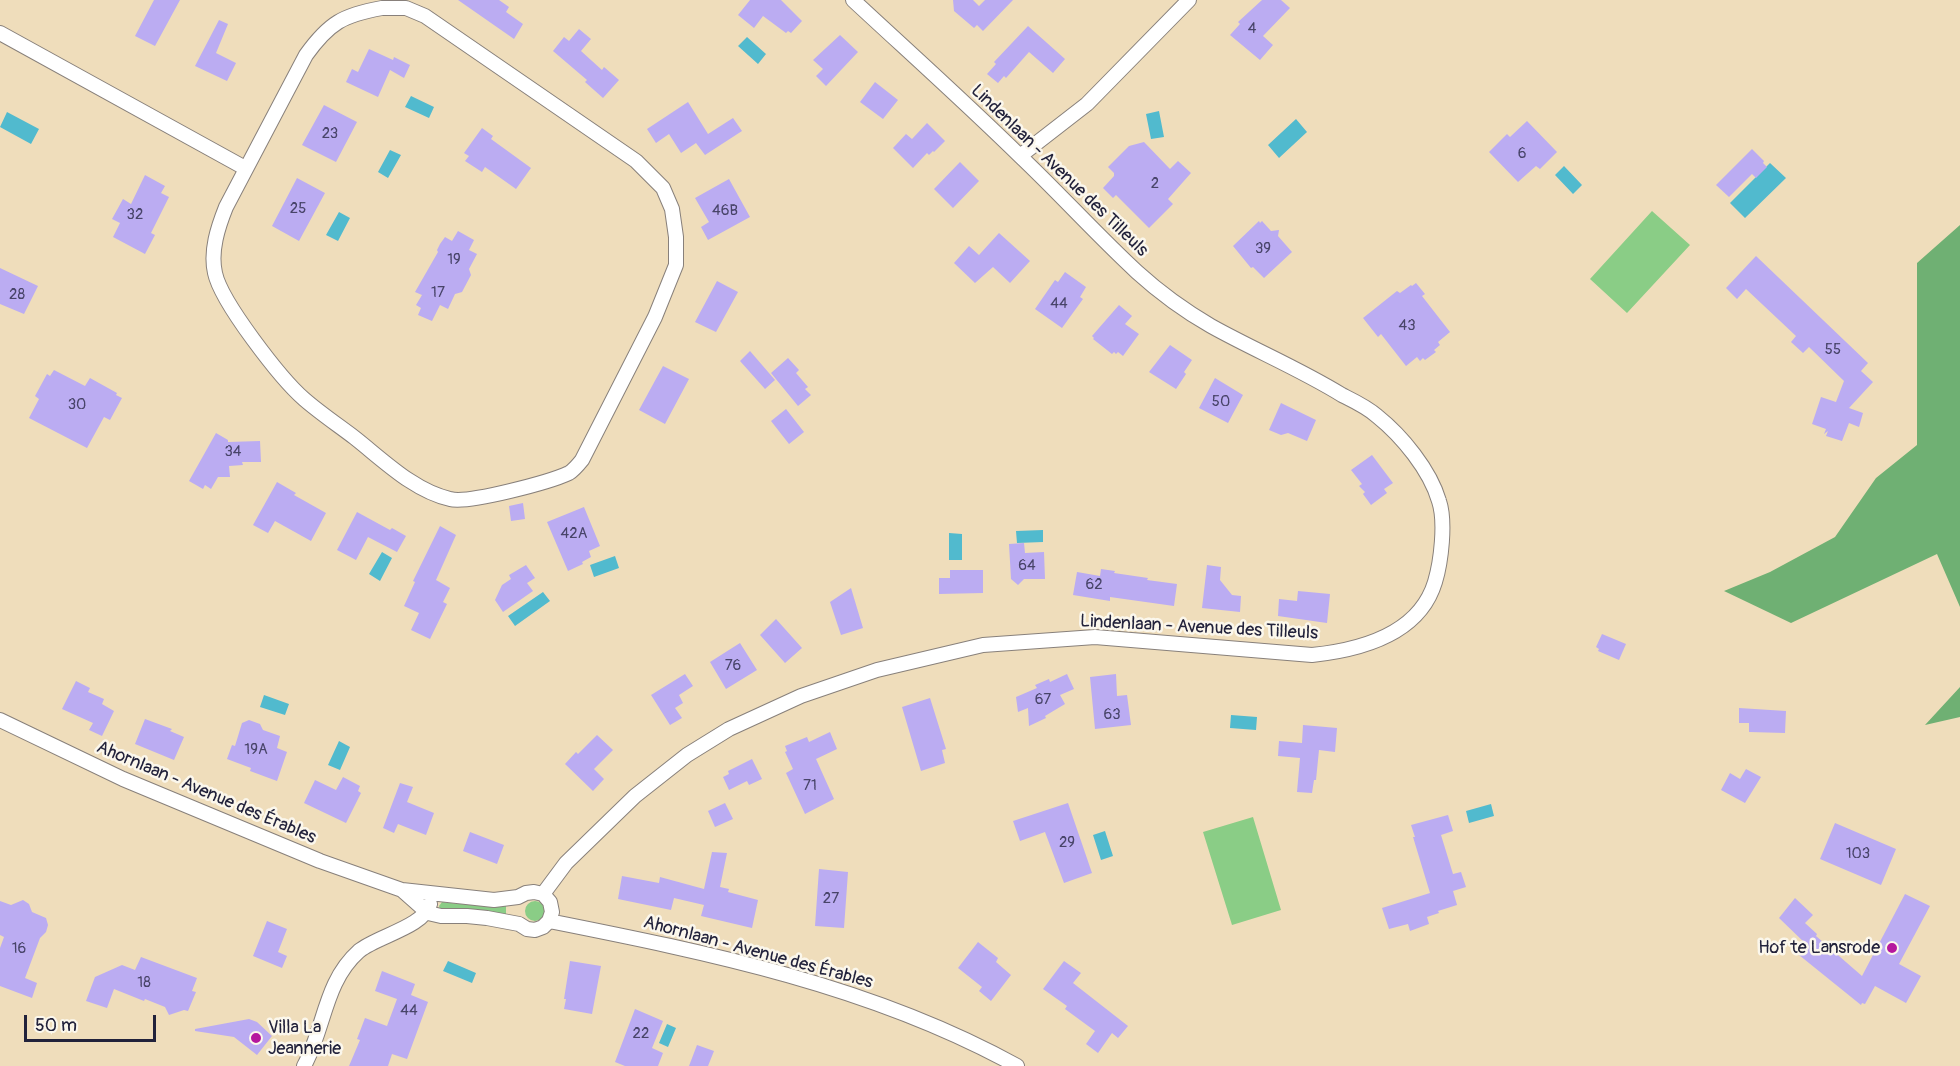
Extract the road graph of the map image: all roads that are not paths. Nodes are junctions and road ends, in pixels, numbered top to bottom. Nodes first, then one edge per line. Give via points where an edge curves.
1 (853, 0) edge
2 (1189, 0) edge
3 (0, 33) edge
4 (1020, 156) junction
5 (245, 168) junction
6 (0, 720) edge
7 (402, 890) junction
8 (429, 893) junction
9 (543, 894) junction
10 (518, 897) junction
11 (428, 913) junction
12 (549, 921) junction
13 (519, 924) junction
14 (304, 1066) edge
15 (1017, 1066) edge

1 - 4 street, Lindenlaan - Avenue des Tilleuls
2 - 4 street via 1088,104
3 - 5 street
4 - 9 street, Lindenlaan - Avenue des Tilleuls via 1137,272 1180,307 1376,414 1404,441 1440,502 1440,568 1419,613 1397,632 1343,652 1312,655 1095,637 983,645 877,670 801,696 729,729 687,754 635,796 566,863
5 - 5 street via 219,226 215,273 223,295 275,367 303,398 404,476 433,495 453,500 553,479 572,471 582,460 656,317 676,265 672,209 663,188 636,161 425,16 406,8 382,8 335,22 319,36
6 - 7 street, Ahornlaan - Avenue des Érables via 123,779 320,861
7 - 8 street, Ahornlaan - Avenue des Érables
7 - 11 street, Ahornlaan - Avenue des Érables
8 - 10 street, Ahornlaan - Avenue des Érables via 494,900
8 - 11 street
9 - 10 street, Ahornlaan - Avenue des Érables via 534,892
9 - 12 street via 550,902
10 - 13 street via 514,916
11 - 13 street, Ahornlaan - Avenue des Érables
11 - 14 street via 361,950 348,963 334,983
12 - 13 street, Ahornlaan - Avenue des Érables via 535,930
12 - 15 street, Ahornlaan - Avenue des Érables via 686,949 838,989 921,1019

